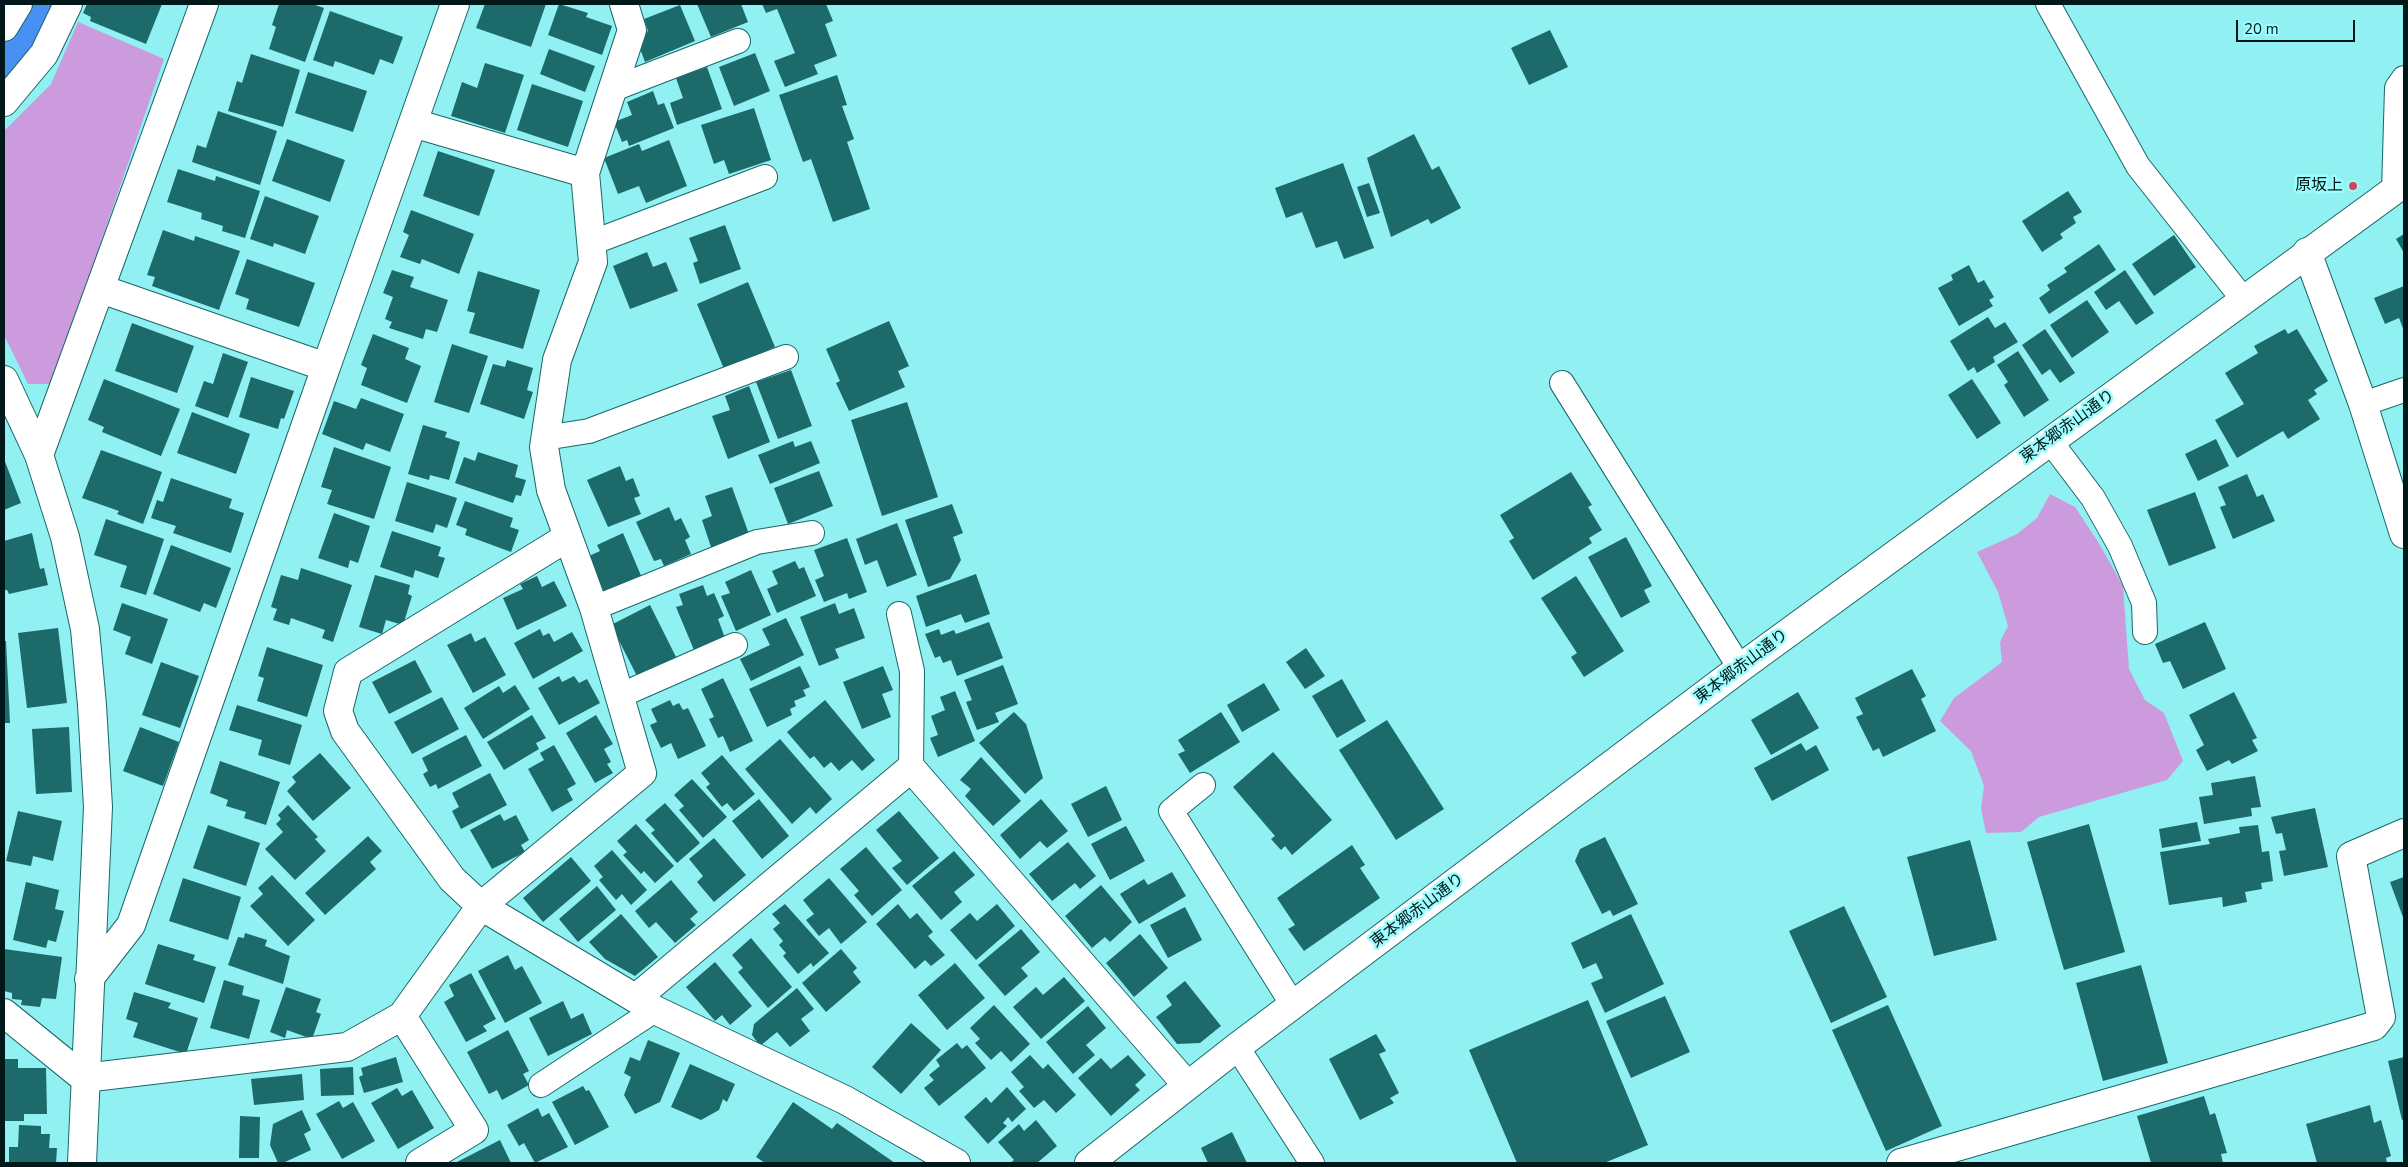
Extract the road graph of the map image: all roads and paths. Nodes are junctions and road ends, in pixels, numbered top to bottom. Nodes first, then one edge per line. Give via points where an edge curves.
1 (18, 4) edge
2 (68, 4) edge
3 (204, 4) edge
4 (455, 4) edge
5 (624, 4) edge
6 (2048, 4) edge
7 (4, 26) edge
8 (738, 41) dead end
9 (2404, 78) edge
10 (613, 89) junction
11 (4, 102) edge
12 (413, 123) junction
13 (585, 172) junction
14 (765, 177) dead end
15 (2399, 187) edge
16 (591, 243) junction
17 (2307, 252) junction
18 (101, 288) junction
19 (2243, 299) junction
20 (786, 357) dead end
21 (326, 367) junction
22 (4, 380) edge
23 (1562, 383) dead end
24 (2404, 390) edge
25 (2363, 404) junction
26 (545, 438) junction
27 (2050, 441) junction
28 (39, 455) junction
29 (812, 533) dead end
30 (2404, 534) edge
31 (568, 537) junction
32 (594, 608) junction
33 (899, 614) dead end
34 (2145, 632) dead end
35 (735, 645) dead end
36 (1740, 668) junction
37 (619, 696) junction
38 (911, 768) junction
39 (1203, 785) dead end
40 (2404, 833) edge
41 (481, 906) junction
42 (89, 979) junction
43 (645, 1004) junction
44 (1293, 1005) junction
45 (4, 1013) edge
46 (402, 1016) junction
47 (1237, 1047) junction
48 (84, 1078) junction
49 (541, 1085) dead end
50 (1187, 1085) junction
51 (82, 1163) edge
52 (420, 1163) edge
53 (956, 1163) edge
54 (1089, 1163) edge
55 (1312, 1163) edge
56 (1900, 1163) edge

1 - 7 street
2 - 11 street via 44,54
3 - 18 street
4 - 12 street
5 - 10 street via 632,30
6 - 19 lane via 2138,166
8 - 10 lane
9 - 15 lane via 2397,88
10 - 13 street
12 - 13 street
12 - 21 street
13 - 16 street
14 - 16 lane
15 - 17 street, 東本郷赤山通り
16 - 26 street via 593,262 557,360
17 - 19 street, 東本郷赤山通り
17 - 25 street
18 - 21 street
18 - 28 street
19 - 27 street, 東本郷赤山通り
20 - 26 lane via 589,432
21 - 42 street via 131,925
22 - 28 street
23 - 36 lane
24 - 25 lane
25 - 30 street
26 - 31 street via 551,490
27 - 34 lane via 2093,498 2120,546 2144,603
27 - 36 street, 東本郷赤山通り
28 - 42 street via 65,538 75,583 85,629 92,696 98,807
29 - 32 lane via 757,542
31 - 32 street
31 - 41 street via 348,672 338,711 345,731 447,872
32 - 37 street
33 - 38 lane via 912,671
35 - 37 lane
36 - 44 street, 東本郷赤山通り
37 - 41 street via 642,773
38 - 43 street
38 - 50 street
39 - 44 lane via 1171,811
40 - 56 street via 2352,856 2381,1017 2374,1026
41 - 43 street
41 - 46 street
42 - 48 street
43 - 49 lane
43 - 53 street via 845,1100
44 - 47 street, 東本郷赤山通り
45 - 48 street
46 - 48 street via 347,1047
46 - 52 street via 474,1130
47 - 50 street, 東本郷赤山通り
47 - 55 lane
48 - 51 street
50 - 54 street, 東本郷赤山通り

